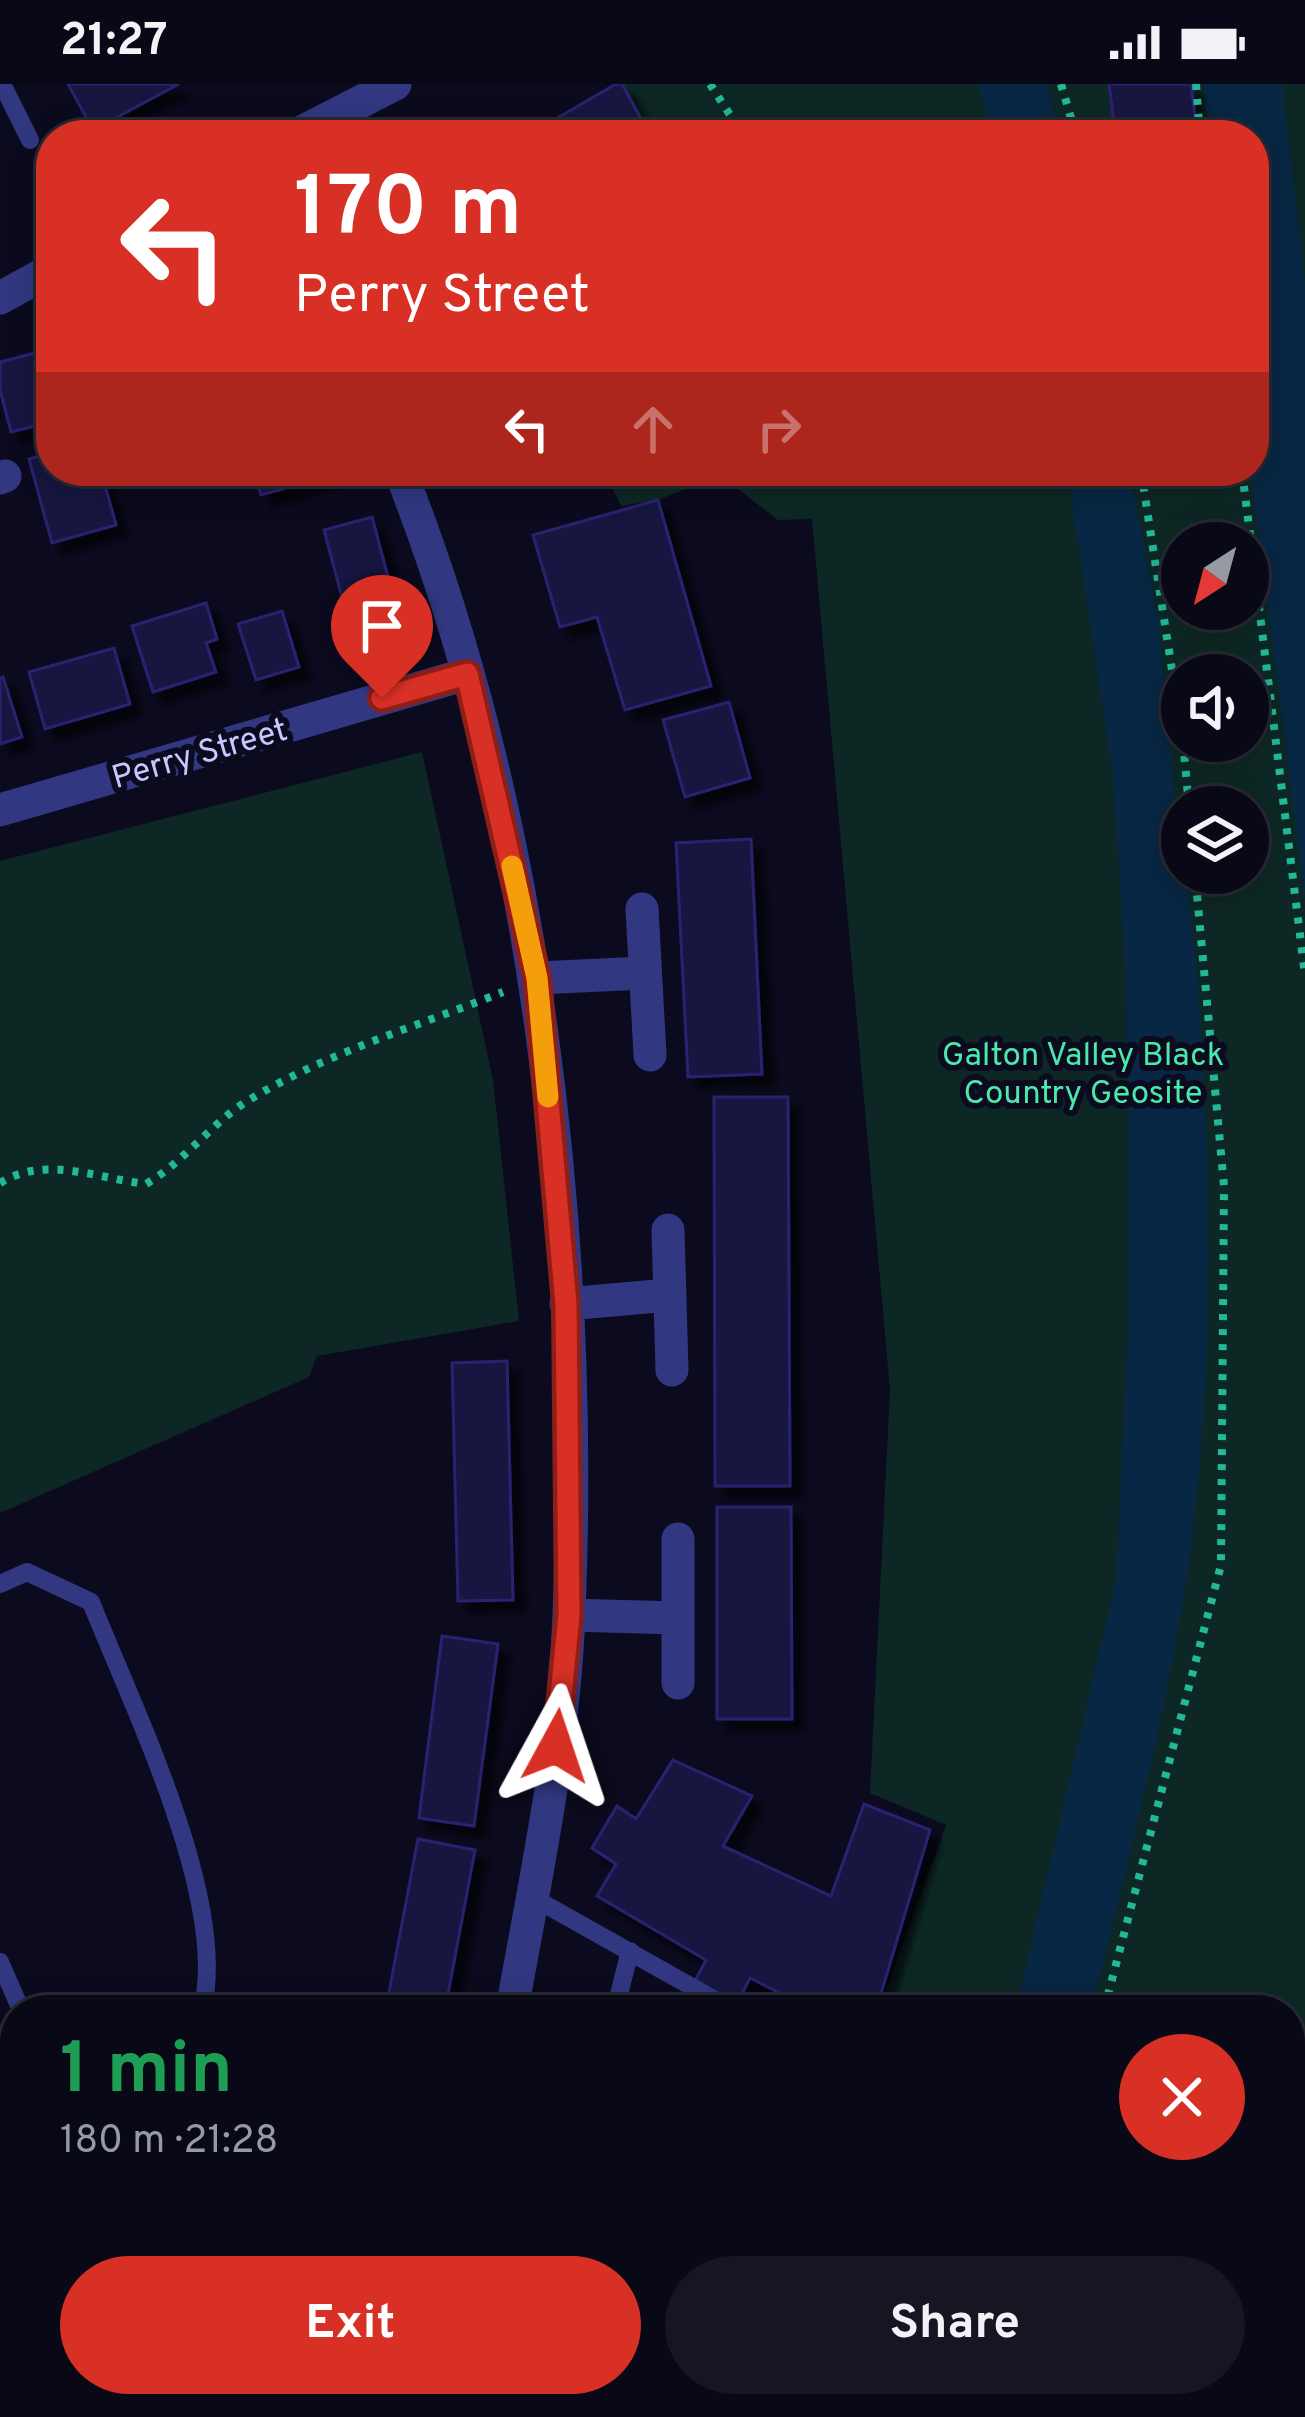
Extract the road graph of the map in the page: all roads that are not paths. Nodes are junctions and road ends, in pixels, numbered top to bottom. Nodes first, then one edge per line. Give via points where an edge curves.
1 (2, 84) edge
2 (395, 84) edge
3 (325, 120) edge
4 (30, 140) dead end
5 (36, 277) edge
6 (1, 294) edge
7 (406, 486) edge
8 (467, 674) junction
9 (0, 810) edge
10 (642, 909) dead end
11 (645, 973) junction
12 (537, 978) junction
13 (650, 1054) dead end
14 (668, 1230) dead end
15 (669, 1295) junction
16 (566, 1304) junction
17 (671, 1370) dead end
18 (678, 1539) dead end
19 (0, 1584) edge
20 (569, 1615) junction
21 (678, 1618) junction
22 (678, 1683) dead end
23 (532, 1897) junction
24 (630, 1952) junction
25 (0, 1961) edge
26 (15, 1995) edge
27 (206, 1995) edge
28 (515, 1995) edge
29 (619, 1995) edge
30 (706, 1995) edge

1 - 4 lane
2 - 3 street
5 - 6 street
7 - 8 street
8 - 9 street, Perry Street
8 - 12 street
10 - 11 street
11 - 12 street
11 - 13 street
12 - 16 street
14 - 15 street
15 - 16 street
15 - 17 street
16 - 20 street
18 - 21 street
19 - 27 lane via 27,1571 91,1602 188,1850 211,1978
20 - 21 street
20 - 23 street
21 - 22 street
23 - 24 lane
23 - 28 street
24 - 29 lane
24 - 30 lane
25 - 26 lane

